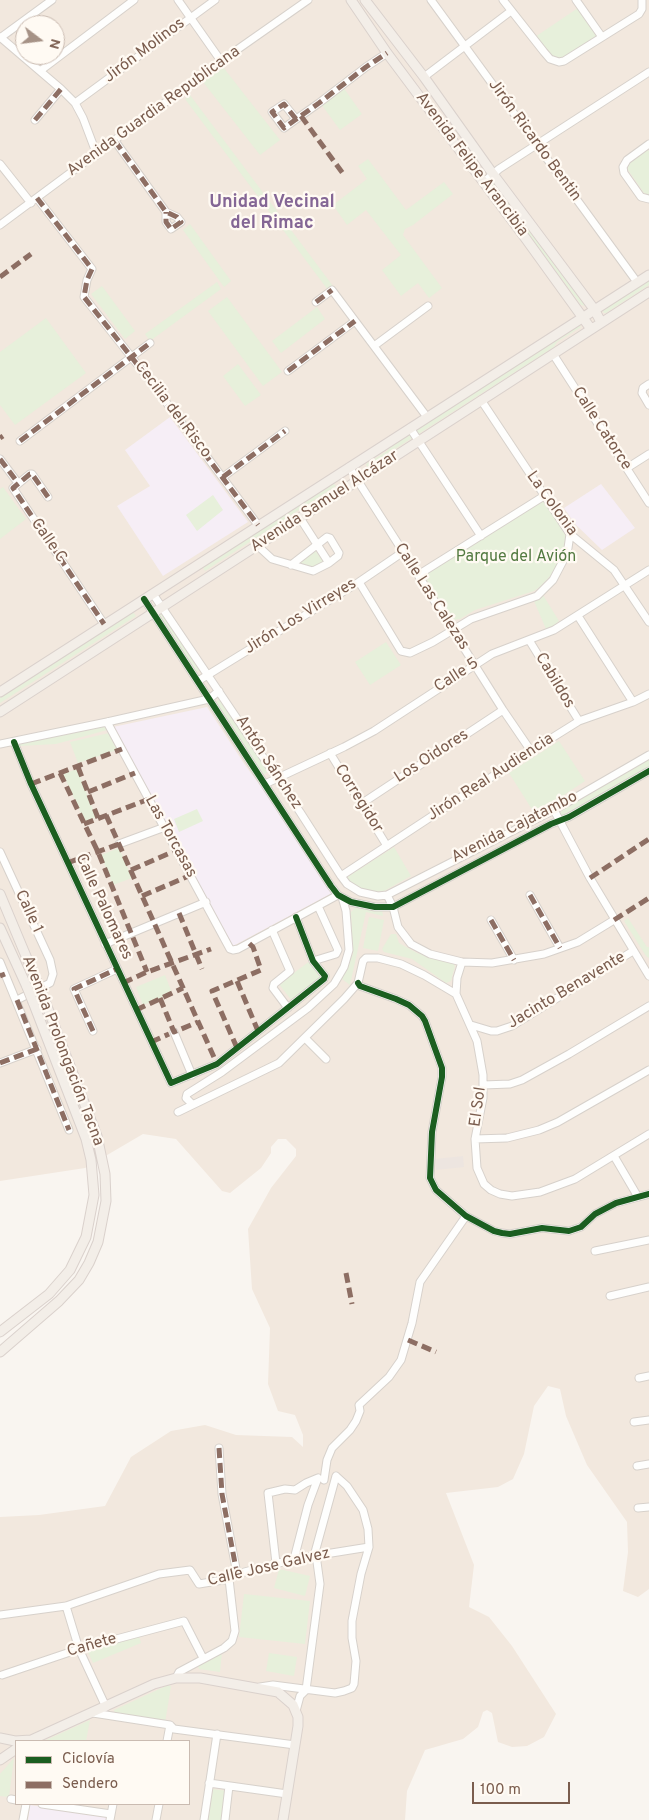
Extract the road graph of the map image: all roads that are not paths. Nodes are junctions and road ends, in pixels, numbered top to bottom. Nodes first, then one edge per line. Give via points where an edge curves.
1 (52, 0) edge
2 (134, 0) edge
3 (178, 0) edge
4 (215, 0) edge
5 (308, 0) edge
6 (351, 0) edge
7 (365, 0) edge
8 (431, 0) edge
9 (503, 0) edge
10 (576, 0) edge
11 (642, 0) edge
12 (511, 11) junction
13 (190, 18) junction
14 (602, 37) junction
15 (0, 38) edge
16 (465, 46) junction
17 (387, 53) junction
18 (221, 61) junction
19 (40, 71) junction
20 (649, 72) edge
21 (424, 77) junction
22 (60, 89) junction
23 (75, 103) junction
24 (296, 119) dead end
25 (34, 120) dead end
26 (115, 141) junction
27 (649, 144) edge
28 (537, 145) junction
29 (97, 154) junction
30 (0, 164) edge
31 (493, 174) junction
32 (484, 182) junction
33 (649, 199) edge
34 (34, 200) junction
35 (166, 212) dead end
36 (0, 225) edge
37 (649, 274) edge
38 (637, 282) junction
39 (649, 292) edge
40 (316, 302) dead end
41 (428, 306) dead end
42 (594, 309) junction
43 (583, 317) junction
44 (355, 321) junction
45 (601, 322) junction
46 (591, 329) junction
47 (150, 343) dead end
48 (374, 346) junction
49 (553, 354) junction
50 (131, 357) junction
51 (288, 371) dead end
52 (649, 384) edge
53 (482, 400) junction
54 (649, 405) edge
55 (427, 417) junction
56 (410, 428) junction
57 (285, 431) dead end
58 (20, 441) dead end
59 (418, 441) junction
60 (649, 454) edge
61 (0, 459) edge
62 (349, 467) junction
63 (627, 468) junction
64 (222, 477) junction
65 (357, 481) junction
66 (18, 483) junction
67 (544, 496) junction
68 (48, 497) dead end
69 (649, 503) edge
70 (300, 518) junction
71 (258, 525) junction
72 (570, 534) junction
73 (481, 536) junction
74 (317, 545) junction
75 (258, 546) junction
76 (403, 552) junction
77 (329, 563) junction
78 (291, 565) junction
79 (649, 570) edge
80 (418, 574) junction
81 (358, 582) junction
82 (624, 586) junction
83 (153, 594) junction
84 (144, 599) junction
85 (162, 607) junction
86 (152, 613) junction
87 (578, 616) junction
88 (649, 622) edge
89 (104, 624) junction
90 (453, 630) junction
91 (529, 640) junction
92 (474, 664) junction
93 (208, 675) junction
94 (198, 682) junction
95 (219, 691) junction
96 (0, 692) edge
97 (649, 694) edge
98 (209, 699) junction
99 (633, 702) junction
100 (503, 710) junction
101 (0, 712) edge
102 (108, 722) junction
103 (579, 722) junction
104 (14, 742) junction
105 (0, 744) edge
106 (531, 751) junction
107 (330, 753) junction
108 (649, 755) edge
109 (649, 771) edge
110 (276, 778) junction
111 (265, 784) junction
112 (361, 804) junction
113 (554, 810) junction
114 (560, 822) junction
115 (165, 827) junction
116 (119, 844) dead end
117 (387, 846) junction
118 (475, 850) junction
119 (0, 852) edge
120 (481, 860) junction
121 (341, 876) junction
122 (0, 894) edge
123 (387, 895) junction
124 (530, 895) dead end
125 (340, 896) junction
126 (206, 902) junction
127 (318, 906) junction
128 (393, 907) junction
129 (296, 917) junction
130 (491, 920) dead end
131 (614, 920) junction
132 (0, 928) edge
133 (272, 930) junction
134 (105, 944) junction
135 (560, 948) junction
136 (633, 951) junction
137 (514, 960) junction
138 (313, 961) junction
139 (0, 962) edge
140 (462, 962) junction
141 (647, 968) edge
142 (117, 969) junction
143 (3, 975) edge
144 (649, 976) edge
145 (358, 983) junction
146 (456, 994) junction
147 (17, 1000) junction
148 (649, 1006) edge
149 (288, 1008) junction
150 (471, 1025) junction
151 (93, 1030) dead end
152 (174, 1032) dead end
153 (305, 1038) junction
154 (37, 1049) junction
155 (326, 1059) dead end
156 (0, 1063) edge
157 (649, 1070) edge
158 (192, 1075) junction
159 (483, 1085) junction
160 (192, 1104) junction
161 (178, 1112) dead end
162 (70, 1130) dead end
163 (649, 1134) edge
164 (475, 1139) junction
165 (614, 1156) junction
166 (649, 1194) edge
167 (638, 1197) junction
168 (466, 1216) junction
169 (649, 1240) edge
170 (595, 1251) dead end
171 (649, 1287) edge
172 (610, 1296) dead end
173 (0, 1332) edge
174 (0, 1352) edge
175 (649, 1376) edge
176 (639, 1378) dead end
177 (649, 1420) edge
178 (634, 1422) dead end
179 (219, 1448) dead end
180 (649, 1464) edge
181 (637, 1466) dead end
182 (336, 1476) junction
183 (321, 1479) junction
184 (649, 1507) edge
185 (638, 1508) dead end
186 (369, 1547) junction
187 (314, 1556) junction
188 (294, 1559) junction
189 (276, 1563) junction
190 (237, 1574) junction
191 (229, 1578) junction
192 (66, 1606) junction
193 (0, 1615) edge
194 (79, 1649) junction
195 (203, 1658) junction
196 (192, 1664) junction
197 (2, 1675) dead end
198 (176, 1678) junction
199 (194, 1678) junction
200 (258, 1688) junction
201 (306, 1690) junction
202 (106, 1707) junction
203 (296, 1711) junction
204 (93, 1713) junction
205 (170, 1725) junction
206 (217, 1734) junction
207 (0, 1738) edge
208 (32, 1740) edge
209 (167, 1740) edge
210 (15, 1741) edge
211 (295, 1745) junction
212 (15, 1751) edge
213 (0, 1760) edge
214 (210, 1783) junction
215 (229, 1786) junction
216 (287, 1794) junction
217 (26, 1805) edge
218 (47, 1805) edge
219 (159, 1805) edge
220 (110, 1817) edge
221 (23, 1820) edge
222 (156, 1820) edge
223 (204, 1820) edge
224 (225, 1820) edge
225 (283, 1820) edge

1 - 15 street
2 - 19 street
3 - 13 street
4 - 13 street, Jirón Molinos
5 - 18 street, Avenida Guardia Republicana
6 - 17 main road, Avenida Felipe Arancibia
7 - 21 main road, Avenida Felipe Arancibia
8 - 16 street, Jirón Ricardo Bentin
9 - 12 street
10 - 14 street
11 - 14 street via 639,14
12 - 14 street via 555,62 564,61
12 - 16 street
13 - 18 street
13 - 23 street, Jirón Molinos
15 - 19 street
16 - 21 street
16 - 28 street, Jirón Ricardo Bentin
17 - 24 street
17 - 32 main road, Avenida Felipe Arancibia
18 - 26 street, Avenida Guardia Republicana
19 - 22 street
20 - 28 street
21 - 31 main road, Avenida Felipe Arancibia
22 - 23 street
22 - 25 street
23 - 29 street
26 - 29 street, Avenida Guardia Republicana
26 - 35 street
27 - 33 street via 627,160 623,167 641,197
28 - 31 street
28 - 38 street, Jirón Ricardo Bentin
29 - 34 street, Avenida Guardia Republicana
30 - 34 street
31 - 32 street
31 - 42 main road, Avenida Felipe Arancibia
32 - 43 main road, Avenida Felipe Arancibia
34 - 36 street, Avenida Guardia Republicana
34 - 50 street, Cecilia del Risco via 92,269 84,297
37 - 38 main road, Avenida Samuel Alcázar
38 - 42 main road, Avenida Samuel Alcázar
39 - 45 main road, Avenida Samuel Alcázar
40 - 44 street via 332,290
41 - 48 street
42 - 43 main road, Avenida Samuel Alcázar
42 - 45 main road, Avenida Felipe Arancibia
43 - 46 main road, Avenida Felipe Arancibia
43 - 55 main road, Avenida Samuel Alcázar
44 - 48 street
44 - 51 street
45 - 46 main road, Avenida Samuel Alcázar
46 - 49 main road, Avenida Samuel Alcázar
47 - 50 street
48 - 55 street
49 - 53 main road, Avenida Samuel Alcázar
49 - 63 street, Calle Catorce
50 - 58 street
50 - 64 street, Cecilia del Risco
52 - 54 street via 643,388 642,394
53 - 59 main road, Avenida Samuel Alcázar
53 - 67 street, La Colonia
55 - 56 main road, Avenida Samuel Alcázar
56 - 59 street
56 - 62 main road, Avenida Samuel Alcázar
57 - 64 street
59 - 65 main road, Avenida Samuel Alcázar
59 - 73 street
60 - 63 street
61 - 66 street, Calle C
62 - 65 street, Calle Las Calezas
62 - 71 main road, Avenida Samuel Alcázar
63 - 69 street, Calle Catorce
64 - 71 street, Cecilia del Risco
65 - 70 main road, Avenida Samuel Alcázar
65 - 76 street, Calle Las Calezas
66 - 68 street via 32,474
66 - 89 street, Calle C via 13,490
67 - 72 street, La Colonia
67 - 73 street
70 - 74 street
70 - 75 main road, Avenida Samuel Alcázar
71 - 83 main road, Avenida Samuel Alcázar
72 - 82 street, La Colonia via 614,570
72 - 90 street via 564,561 541,593 471,619
73 - 80 street
74 - 77 street
74 - 77 street via 328,537 339,553
74 - 78 street
75 - 78 street via 272,560
75 - 85 main road, Avenida Samuel Alcázar
76 - 80 street, Calle Las Calezas
76 - 81 street, Jirón Los Virreyes
77 - 78 street via 313,571
79 - 82 street, Calle 5
80 - 90 street, Calle Las Calezas
81 - 90 street via 402,651 414,652
81 - 93 street, Jirón Los Virreyes
82 - 87 street, Calle 5
82 - 88 street, La Colonia
83 - 84 main road, Avenida Samuel Alcázar
83 - 85 street, Antón Sánchez
84 - 86 street, Antón Sánchez
84 - 89 main road, Avenida Samuel Alcázar
85 - 86 main road, Avenida Samuel Alcázar
85 - 93 street, Antón Sánchez
86 - 94 street, Antón Sánchez
86 - 101 main road, Avenida Samuel Alcázar
87 - 91 street, Calle 5
87 - 99 street
89 - 96 main road, Avenida Samuel Alcázar
90 - 92 street, Calle Las Calezas
91 - 92 street, Calle 5
91 - 103 street, Cabildos
92 - 100 street, Calle Las Calezas
92 - 107 street, Calle 5 via 374,731
93 - 94 street, Jirón Los Virreyes
93 - 95 street, Antón Sánchez
94 - 98 street, Antón Sánchez
95 - 98 street
95 - 110 street, Antón Sánchez
97 - 99 street, Jirón Real Audiencia
98 - 102 street
98 - 111 street, Antón Sánchez
99 - 103 street, Jirón Real Audiencia
100 - 106 street, Calle Las Calezas
100 - 112 street, Los Oidores
102 - 104 street
102 - 115 street, Las Torcasas
103 - 106 street, Jirón Real Audiencia
104 - 105 street
104 - 134 street, Calle Palomares
106 - 117 street, Jirón Real Audiencia
107 - 110 street, Calle 5
107 - 112 street, Corregidor
108 - 113 street, Avenida Cajatambo
109 - 114 street, Avenida Cajatambo
110 - 111 street, Calle 5
110 - 121 street, Antón Sánchez
111 - 125 street, Antón Sánchez
112 - 117 street, Corregidor
113 - 114 street
113 - 118 street, Avenida Cajatambo
114 - 120 street, Avenida Cajatambo
114 - 131 street
115 - 116 street
115 - 126 street, Las Torcasas
117 - 121 street, Jirón Real Audiencia
118 - 120 street
118 - 123 street, Avenida Cajatambo
119 - 147 street, Calle 1 via 50,960 53,974 50,983
120 - 128 street, Avenida Cajatambo
121 - 123 street, Antón Sánchez via 360,892
122 - 174 main road, Avenida Prolongación Tacna, bridge via 97,1136 105,1174 106,1201 98,1242 79,1280
123 - 128 street
124 - 135 street
125 - 127 street
125 - 128 street via 365,906
125 - 160 street via 346,911 349,950 334,984 308,1008 187,1094 186,1098
126 - 133 street, Las Torcasas via 230,949 238,949
126 - 134 street
127 - 129 street
127 - 138 street via 338,950 336,954
128 - 140 street via 398,927 411,944 435,956
129 - 133 street
129 - 138 street
130 - 137 street
131 - 135 street via 578,942
131 - 136 street
132 - 173 main road, Avenida Prolongación Tacna, bridge via 27,987 86,1139 93,1173 93,1204 86,1237 70,1270 49,1294
133 - 149 street via 290,971 272,988
134 - 142 street, Calle Palomares
135 - 137 street
136 - 141 street
136 - 150 street, Jacinto Benavente via 512,1026 491,1031
137 - 140 street
138 - 149 street via 325,978
139 - 143 street
140 - 146 street
141 - 144 street
142 - 151 street via 74,989
142 - 158 street, Calle Palomares via 169,1081
143 - 147 street
145 - 146 street via 363,961 378,958 401,964
145 - 153 street
145 - 168 street via 409,1006 425,1022 442,1068 432,1132 430,1178 436,1190
146 - 150 street, El Sol
147 - 154 street
148 - 159 street via 522,1080
149 - 158 street via 217,1064
150 - 159 street, El Sol via 480,1053
152 - 158 street
153 - 155 street
153 - 160 street via 279,1063
154 - 156 street
154 - 162 street
157 - 164 street via 539,1130 507,1138
159 - 164 street, El Sol
160 - 161 street
163 - 165 street, El Sol
164 - 165 street, El Sol via 477,1168 484,1184 500,1194 512,1196 561,1185
165 - 167 street
166 - 167 street
167 - 168 street via 611,1205 581,1227 569,1231 542,1228 502,1233
168 - 183 street via 420,1282 401,1360 389,1377 359,1405 360,1411 348,1433 332,1448
169 - 170 street
171 - 172 street
175 - 176 street
177 - 178 street
179 - 190 street via 222,1494
180 - 181 street
182 - 183 street
182 - 186 street via 363,1510
182 - 187 street
183 - 188 street via 308,1505
183 - 189 street via 296,1490 268,1493
184 - 185 street
186 - 187 street, Calle Jose Galvez
186 - 201 street via 352,1621 356,1662 352,1688 335,1693
187 - 188 street, Calle Jose Galvez
187 - 201 street via 320,1584
188 - 189 street, Calle Jose Galvez
189 - 190 street, Calle Jose Galvez
190 - 191 street, Calle Jose Galvez
191 - 192 street, Calle Jose Galvez via 199,1584 190,1570 159,1574
191 - 195 street via 234,1636 229,1645
192 - 193 street
192 - 194 street
194 - 195 street, Cañete via 184,1621
194 - 197 street, Cañete
194 - 202 street
195 - 196 street
196 - 198 street via 179,1672
196 - 199 street
198 - 199 main road
198 - 202 main road via 154,1684
199 - 200 main road
200 - 201 street via 274,1685
200 - 203 main road via 278,1692
201 - 203 street via 300,1696
202 - 204 main road
203 - 211 main road
204 - 205 street
204 - 208 main road
205 - 206 street via 174,1729
205 - 209 street
206 - 211 street
206 - 214 street
207 - 210 main road
211 - 216 main road
212 - 213 main road
214 - 215 street
214 - 223 street
215 - 216 street
215 - 224 street
216 - 225 main road
217 - 221 street
218 - 220 street
219 - 222 street

